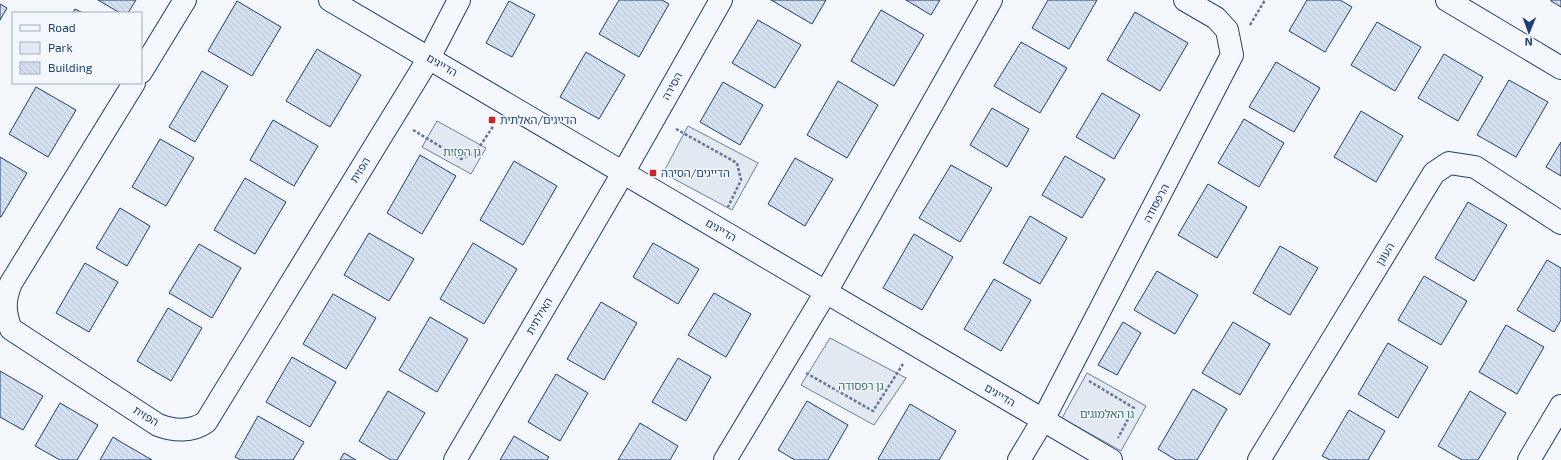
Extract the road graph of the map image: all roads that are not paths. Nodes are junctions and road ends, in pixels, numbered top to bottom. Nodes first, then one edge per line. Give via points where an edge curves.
1 (185, 0) edge
2 (330, 0) edge
3 (459, 0) edge
4 (721, 0) edge
5 (991, 0) edge
6 (1185, 0) edge
7 (1447, 0) edge
8 (429, 58) junction
9 (1561, 68) edge
10 (142, 70) edge
11 (133, 84) edge
12 (623, 172) junction
13 (1561, 223) edge
14 (826, 292) junction
15 (1561, 406) edge
16 (1043, 420) junction
17 (1109, 459) edge
18 (455, 460) edge
19 (725, 460) edge
20 (1019, 460) edge
21 (1259, 460) edge
22 (1529, 460) edge

1 - 10 street
2 - 8 street, הדייגים
3 - 8 street
4 - 12 street, הסירה
5 - 14 street
6 - 16 street, הרפסודה via 1216,18 1227,30 1232,54
7 - 9 street
8 - 11 street, הפזית via 206,422 197,428 170,430 158,424 11,329 5,307 11,283
8 - 12 street, הדייגים
12 - 14 street, הדייגים
12 - 18 street, האילתית
13 - 21 street, העוגן via 1475,168 1449,163 1434,173
14 - 16 street, הדייגים
14 - 19 street
15 - 22 street
16 - 17 street, הדייגים
16 - 20 street, הרפסודה

